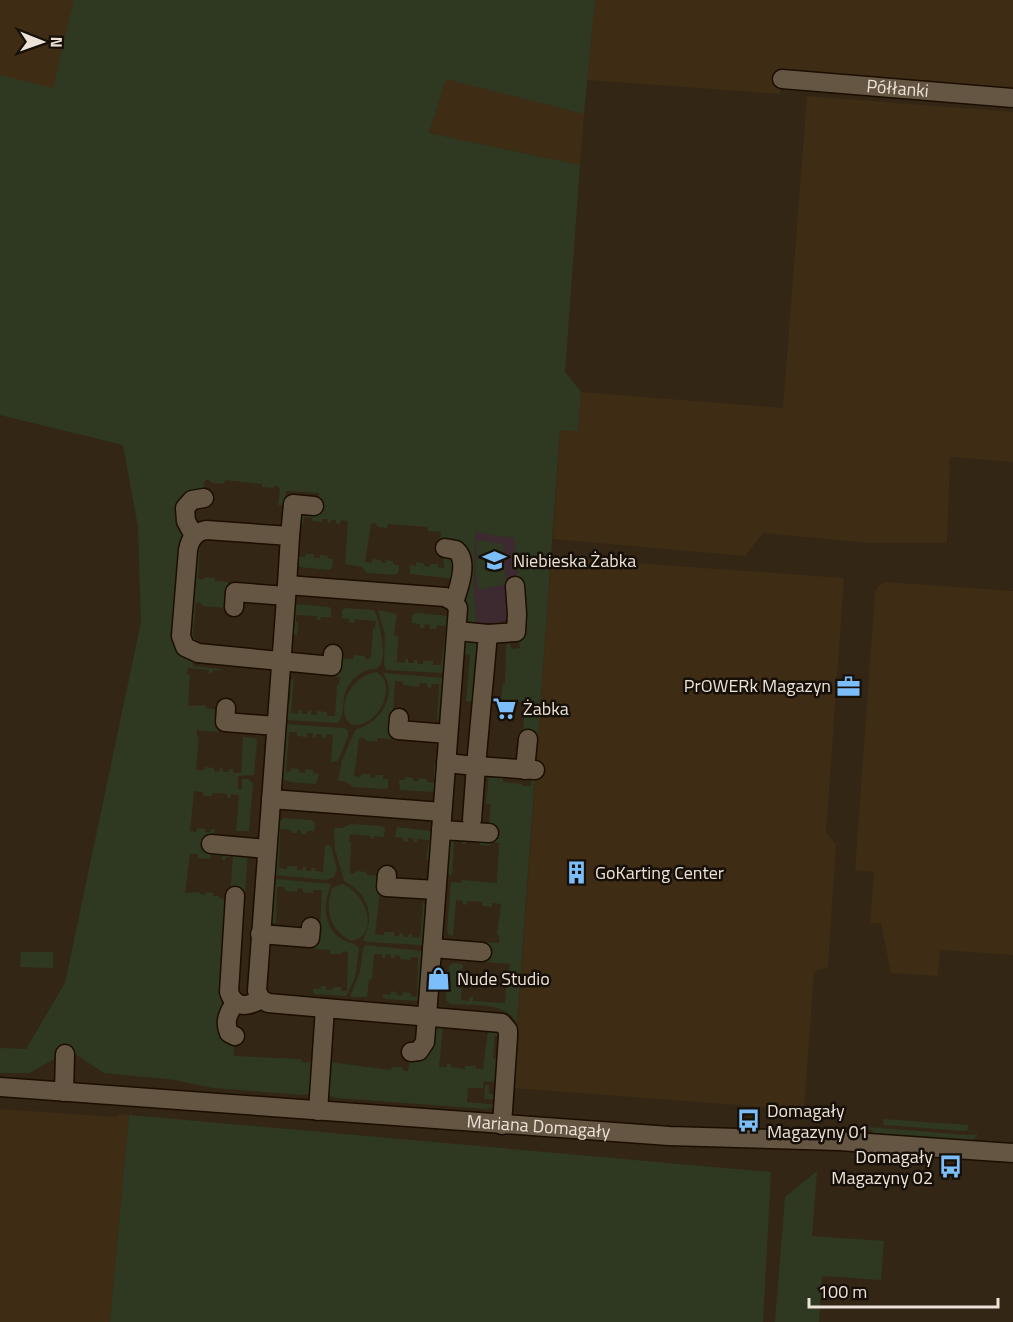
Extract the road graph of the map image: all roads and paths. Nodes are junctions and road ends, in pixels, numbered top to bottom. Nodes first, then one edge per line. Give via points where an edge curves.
1 (782, 79) dead end
2 (1013, 99) edge
3 (204, 498) dead end
4 (314, 506) dead end
5 (194, 536) junction
6 (290, 536) junction
7 (445, 548) dead end
8 (515, 586) dead end
9 (287, 591) junction
10 (235, 593) dead end
11 (454, 602) junction
12 (457, 631) junction
13 (488, 634) junction
14 (282, 662) junction
15 (332, 666) dead end
16 (226, 708) dead end
17 (276, 726) junction
18 (398, 730) dead end
19 (448, 734) junction
20 (528, 739) dead end
21 (446, 763) junction
22 (476, 766) junction
23 (271, 799) junction
24 (472, 820) dead end
25 (441, 821) junction
26 (489, 833) dead end
27 (211, 844) dead end
28 (267, 849) junction
29 (386, 886) dead end
30 (436, 890) junction
31 (235, 896) dead end
32 (260, 934) junction
33 (310, 939) dead end
34 (432, 948) junction
35 (482, 952) dead end
36 (261, 999) junction
37 (235, 1003) junction
38 (326, 1008) junction
39 (427, 1016) junction
40 (235, 1036) dead end
41 (411, 1052) dead end
42 (65, 1054) dead end
43 (0, 1087) edge
44 (64, 1092) junction
45 (318, 1111) junction
46 (502, 1125) junction
47 (1013, 1153) edge

1 - 2 street, Półłanki
3 - 5 street via 192,500 185,508 186,521
4 - 6 street via 293,504
5 - 6 street via 206,530
5 - 14 street via 188,550 181,636 185,647 198,653
6 - 9 street
7 - 11 street via 456,550 461,557 461,581
8 - 13 street via 516,637
9 - 10 street
9 - 11 street via 445,597
9 - 14 street
11 - 12 street via 458,608
12 - 13 street
12 - 19 street
13 - 22 street
14 - 15 street
14 - 17 street
16 - 17 street via 225,722
17 - 23 street
18 - 19 street
19 - 21 street
20 - 22 street via 530,770
21 - 22 street
21 - 25 street
22 - 24 street
23 - 25 street
23 - 28 street
25 - 26 street
25 - 30 street
27 - 28 street
28 - 32 street
29 - 30 street
30 - 34 street
31 - 37 street via 229,992
32 - 33 street
32 - 36 street via 257,988
34 - 35 street
34 - 39 street
36 - 37 street via 246,1006
36 - 38 street via 270,1004
37 - 40 street via 228,1013 227,1027
38 - 39 street
38 - 45 street
39 - 41 street via 423,1046
39 - 46 street via 505,1025 508,1039
42 - 44 street
43 - 44 street, Mariana Domagały
44 - 45 street, Mariana Domagały
45 - 46 street, Mariana Domagały
46 - 47 street, Mariana Domagały

